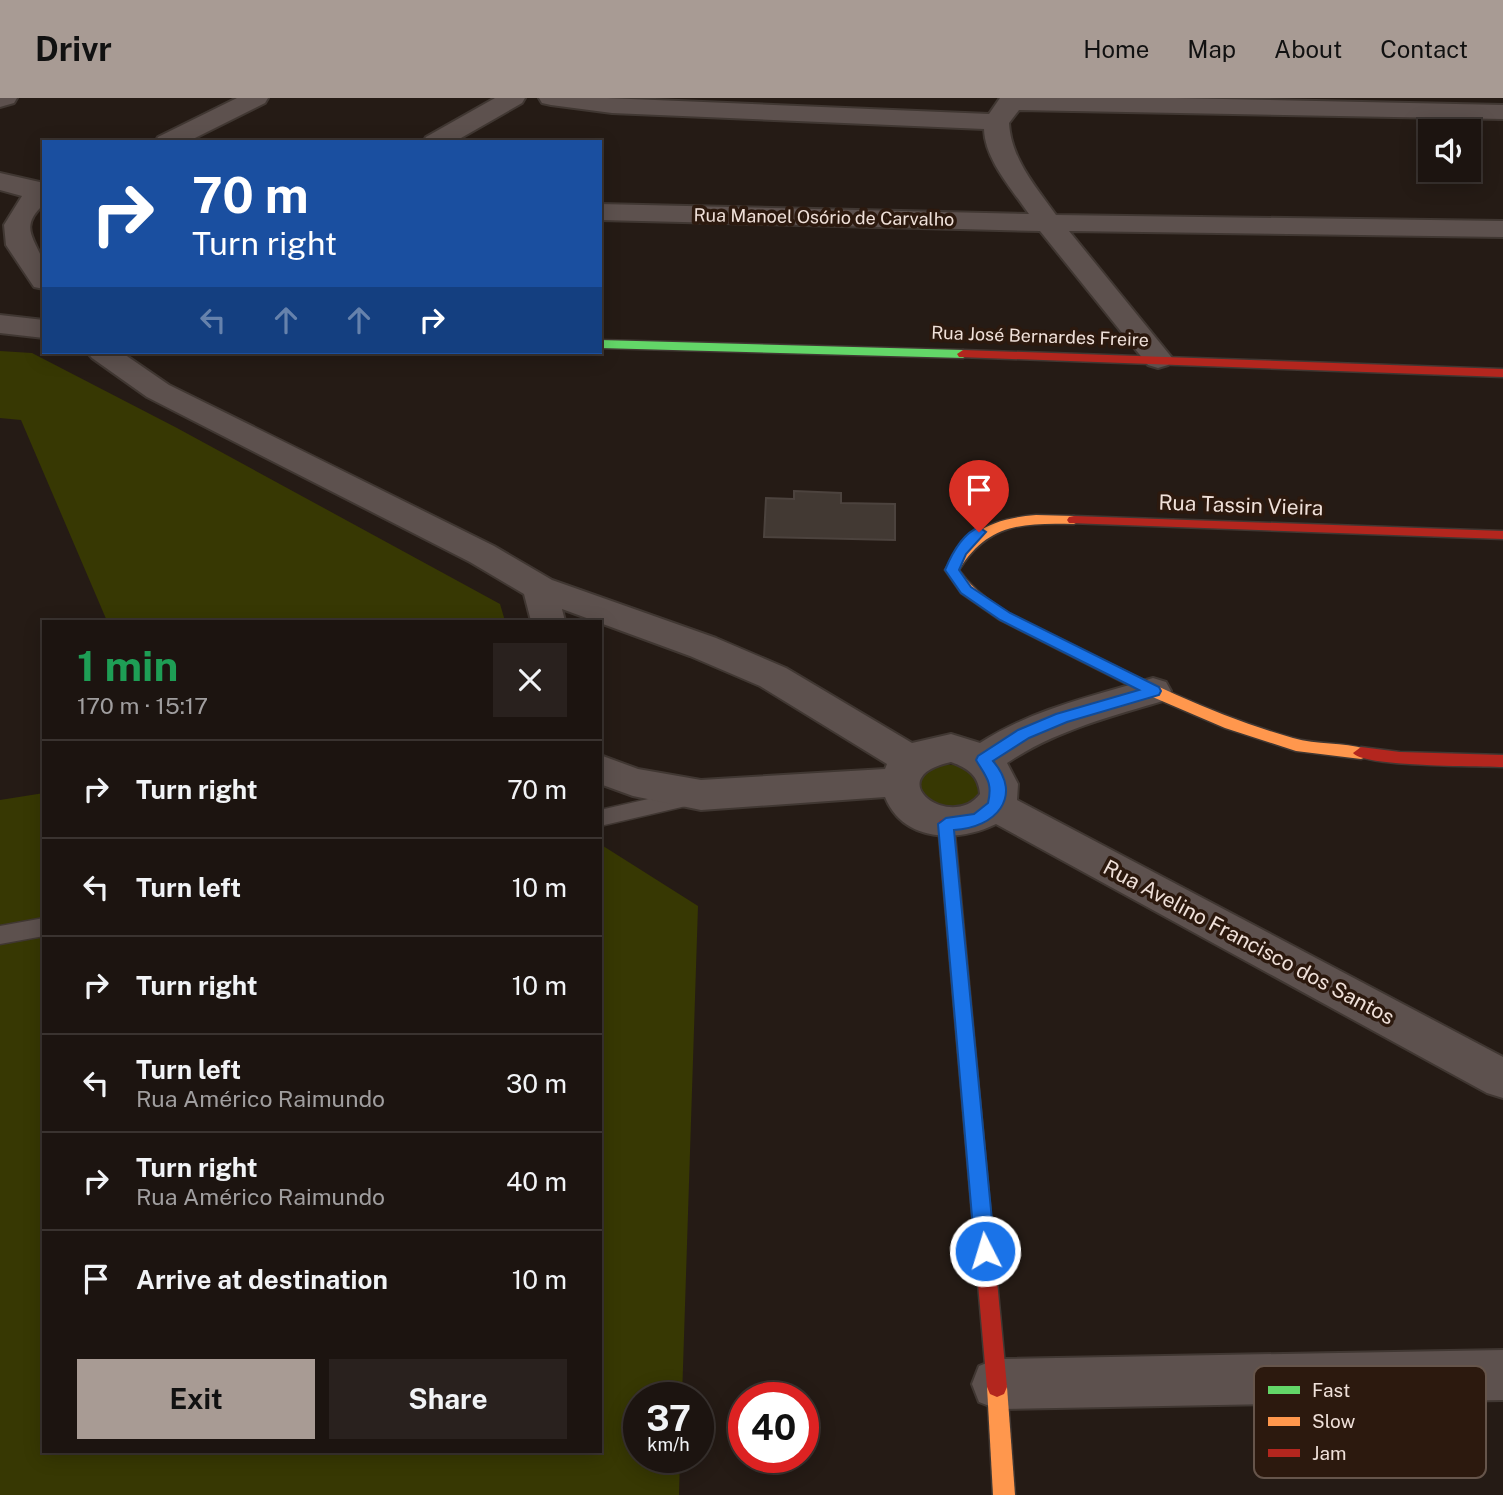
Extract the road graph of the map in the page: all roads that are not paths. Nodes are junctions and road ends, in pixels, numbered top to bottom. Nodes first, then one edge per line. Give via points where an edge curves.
1 (5, 98) edge
2 (256, 98) edge
3 (513, 98) edge
4 (551, 98) edge
5 (0, 100) edge
6 (1006, 107) edge
7 (1503, 112) edge
8 (171, 140) edge
9 (439, 140) edge
10 (0, 181) edge
11 (42, 191) edge
12 (42, 192) edge
13 (602, 212) edge
14 (1048, 222) junction
15 (1503, 229) edge
16 (42, 278) edge
17 (0, 324) edge
18 (42, 329) edge
19 (602, 344) edge
20 (105, 354) edge
21 (1158, 359) junction
22 (1495, 376) edge
23 (1503, 536) edge
24 (544, 604) edge
25 (1153, 691) junction
26 (983, 760) junction
27 (1503, 761) edge
28 (602, 770) edge
29 (904, 771) junction
30 (701, 795) junction
31 (996, 806) junction
32 (602, 818) edge
33 (946, 824) junction
34 (42, 928) edge
35 (0, 935) edge
36 (1503, 1079) edge
37 (1254, 1379) edge
38 (997, 1384) junction
39 (1004, 1495) edge

1 - 5 street
2 - 8 street
3 - 9 street
4 - 6 street via 682,110
6 - 7 street
6 - 14 street via 998,142
10 - 11 street
12 - 16 street via 16,221 17,237
13 - 14 street, Rua Manoel Osório de Carvalho
14 - 15 street, Rua Manoel Osório de Carvalho
14 - 21 street
17 - 18 street
19 - 21 street, Rua José Bernardes Freire
20 - 24 street via 158,391 482,554
21 - 22 street, Rua José Bernardes Freire
23 - 25 street, Rua Tassin Vieira via 1044,519 1012,521 979,532 960,552 952,570 966,590 1005,617
24 - 29 street via 703,647 773,677
25 - 26 street via 1062,718 1023,734
25 - 27 street via 1230,724 1296,745 1400,758
26 - 29 street via 951,748 934,750
26 - 31 street via 996,774 1000,787
28 - 30 street via 634,782
29 - 30 street
29 - 33 street via 901,795 909,807 922,817
30 - 32 lane
31 - 33 street via 979,818
31 - 36 street, Rua Avelino Francisco dos Santos
33 - 38 street
34 - 35 lane
37 - 38 street
38 - 39 street

